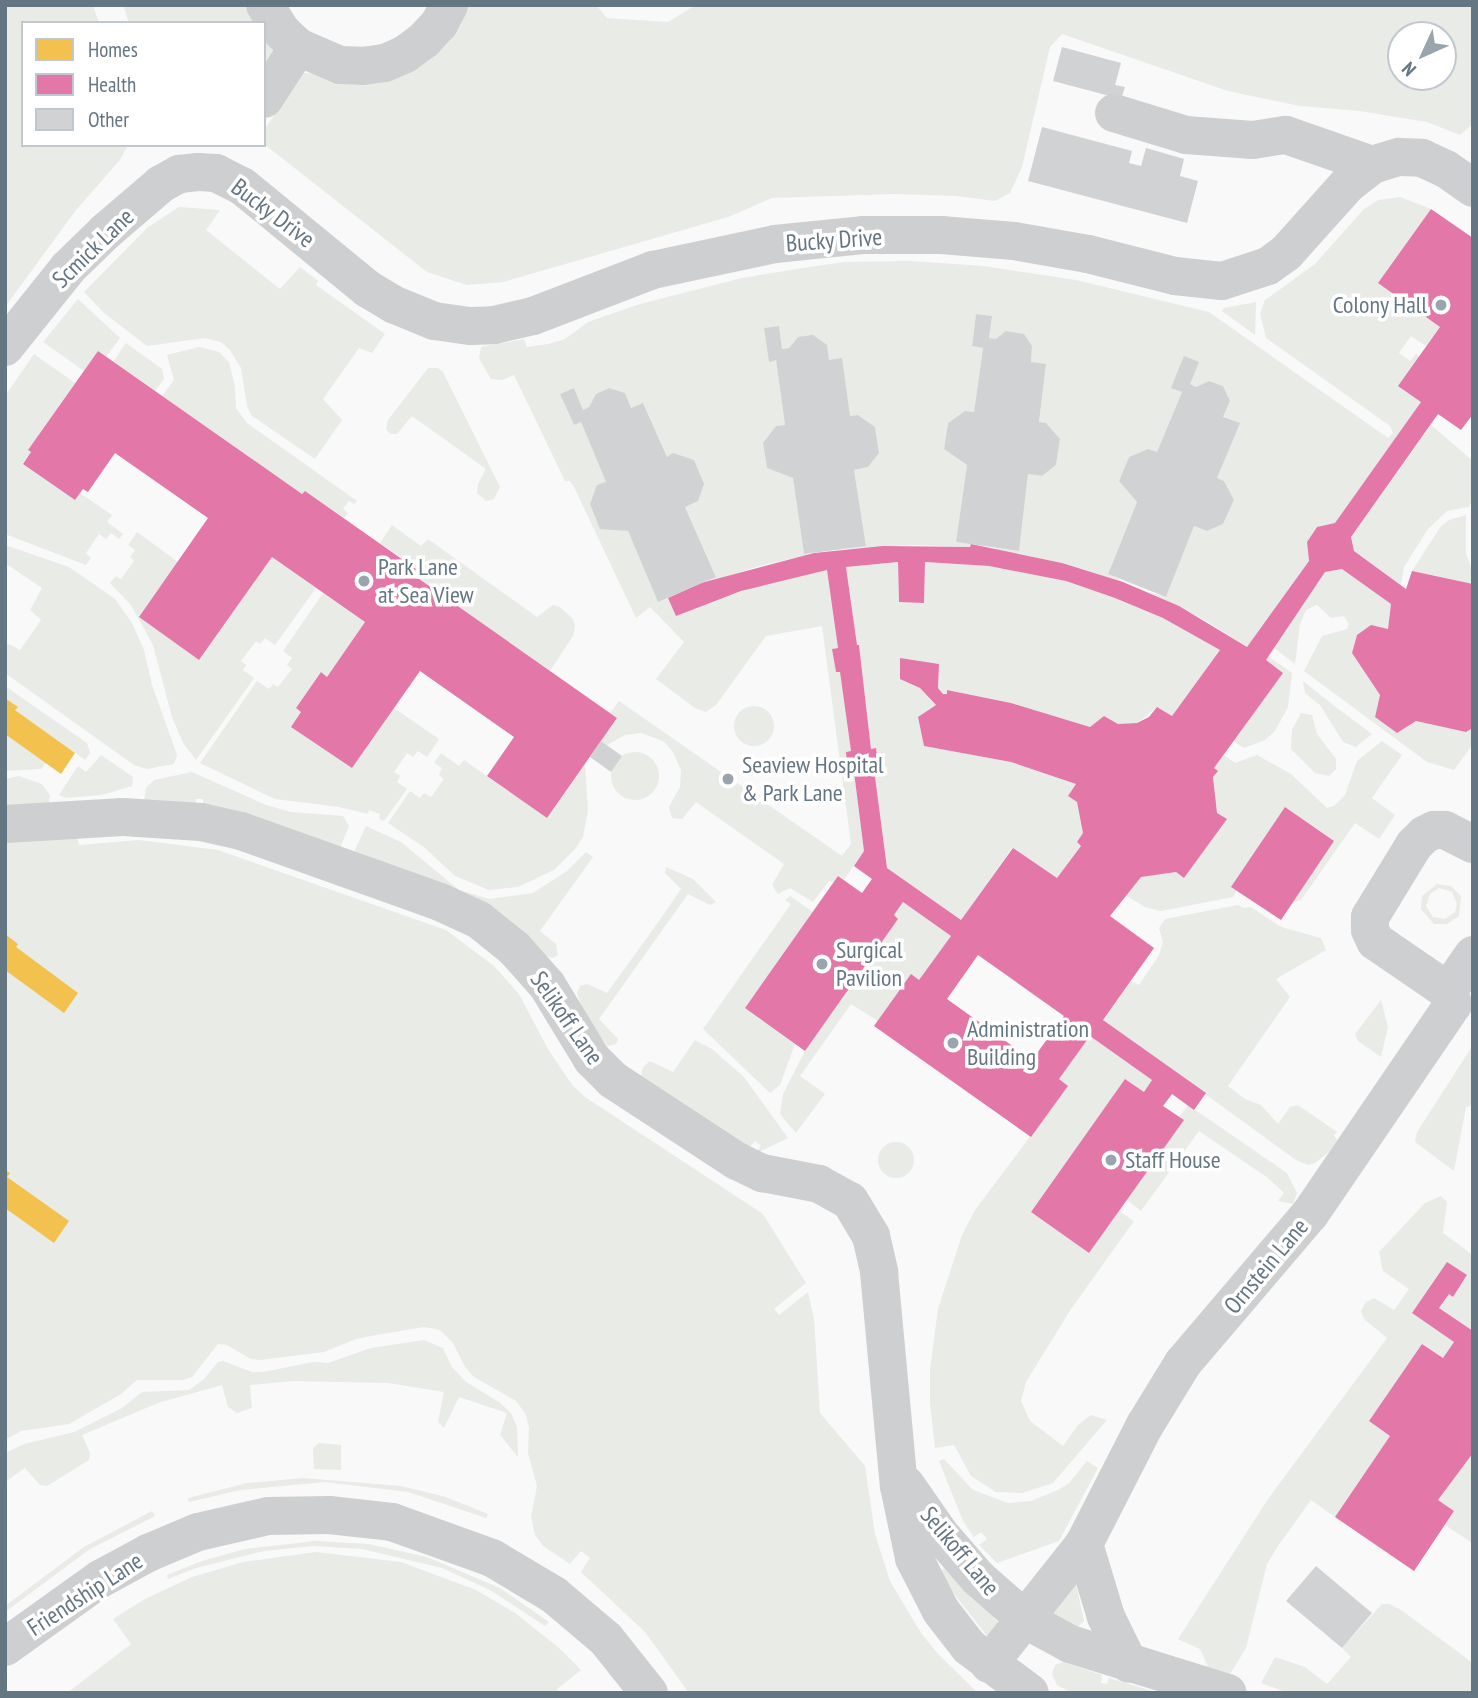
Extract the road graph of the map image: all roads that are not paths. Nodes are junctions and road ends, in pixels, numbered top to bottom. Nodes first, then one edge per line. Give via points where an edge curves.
1 (265, 5) edge
2 (449, 5) edge
3 (298, 47) junction
4 (266, 96) edge
5 (1114, 113) dead end
6 (216, 163) edge
7 (1373, 165) junction
8 (1473, 188) edge
9 (5, 346) edge
10 (5, 824) edge
11 (1473, 844) edge
12 (1473, 955) edge
13 (1448, 991) junction
14 (897, 1472) junction
15 (1084, 1544) junction
16 (1026, 1620) junction
17 (5, 1647) edge
18 (989, 1664) junction
19 (1129, 1664) junction
20 (649, 1693) edge
21 (1030, 1693) edge
22 (1228, 1693) edge

1 - 3 lane
2 - 3 lane via 424,40 385,63 340,65
3 - 4 lane
5 - 7 lane via 1186,135 1253,140 1286,135
6 - 7 lane, Bucky Drive via 368,289 434,321 470,326 533,316 653,270 775,244 863,235 1014,241 1175,276 1222,281 1268,266 1286,253 1348,184
6 - 9 lane, Scmick Lane via 162,184 105,232 68,268
7 - 8 lane, Bucky Drive via 1399,157 1422,158
10 - 14 lane, Selikoff Lane via 122,817 201,822 359,871 479,920 514,948 547,985 592,1059 612,1080 737,1161 762,1173 818,1184 850,1200 871,1236 879,1272
11 - 13 lane via 1445,830 1424,835 1400,865 1370,917 1375,941
12 - 13 lane, Ornstein Lane
13 - 15 lane, Ornstein Lane via 1453,1004 1310,1214 1183,1363 1145,1425
14 - 16 lane, Selikoff Lane via 978,1578
14 - 18 lane, Selikoff Lane via 914,1558 941,1611
15 - 16 lane, Ornstein Lane
15 - 19 lane via 1106,1617
16 - 18 lane, Ornstein Lane
16 - 19 lane, Selikoff Lane via 1070,1644
17 - 20 lane, Friendship Lane via 100,1579 198,1532 268,1516 329,1515 392,1522 492,1558 554,1595 606,1639
18 - 21 lane, Selikoff Lane
19 - 22 lane, Selikoff Lane

